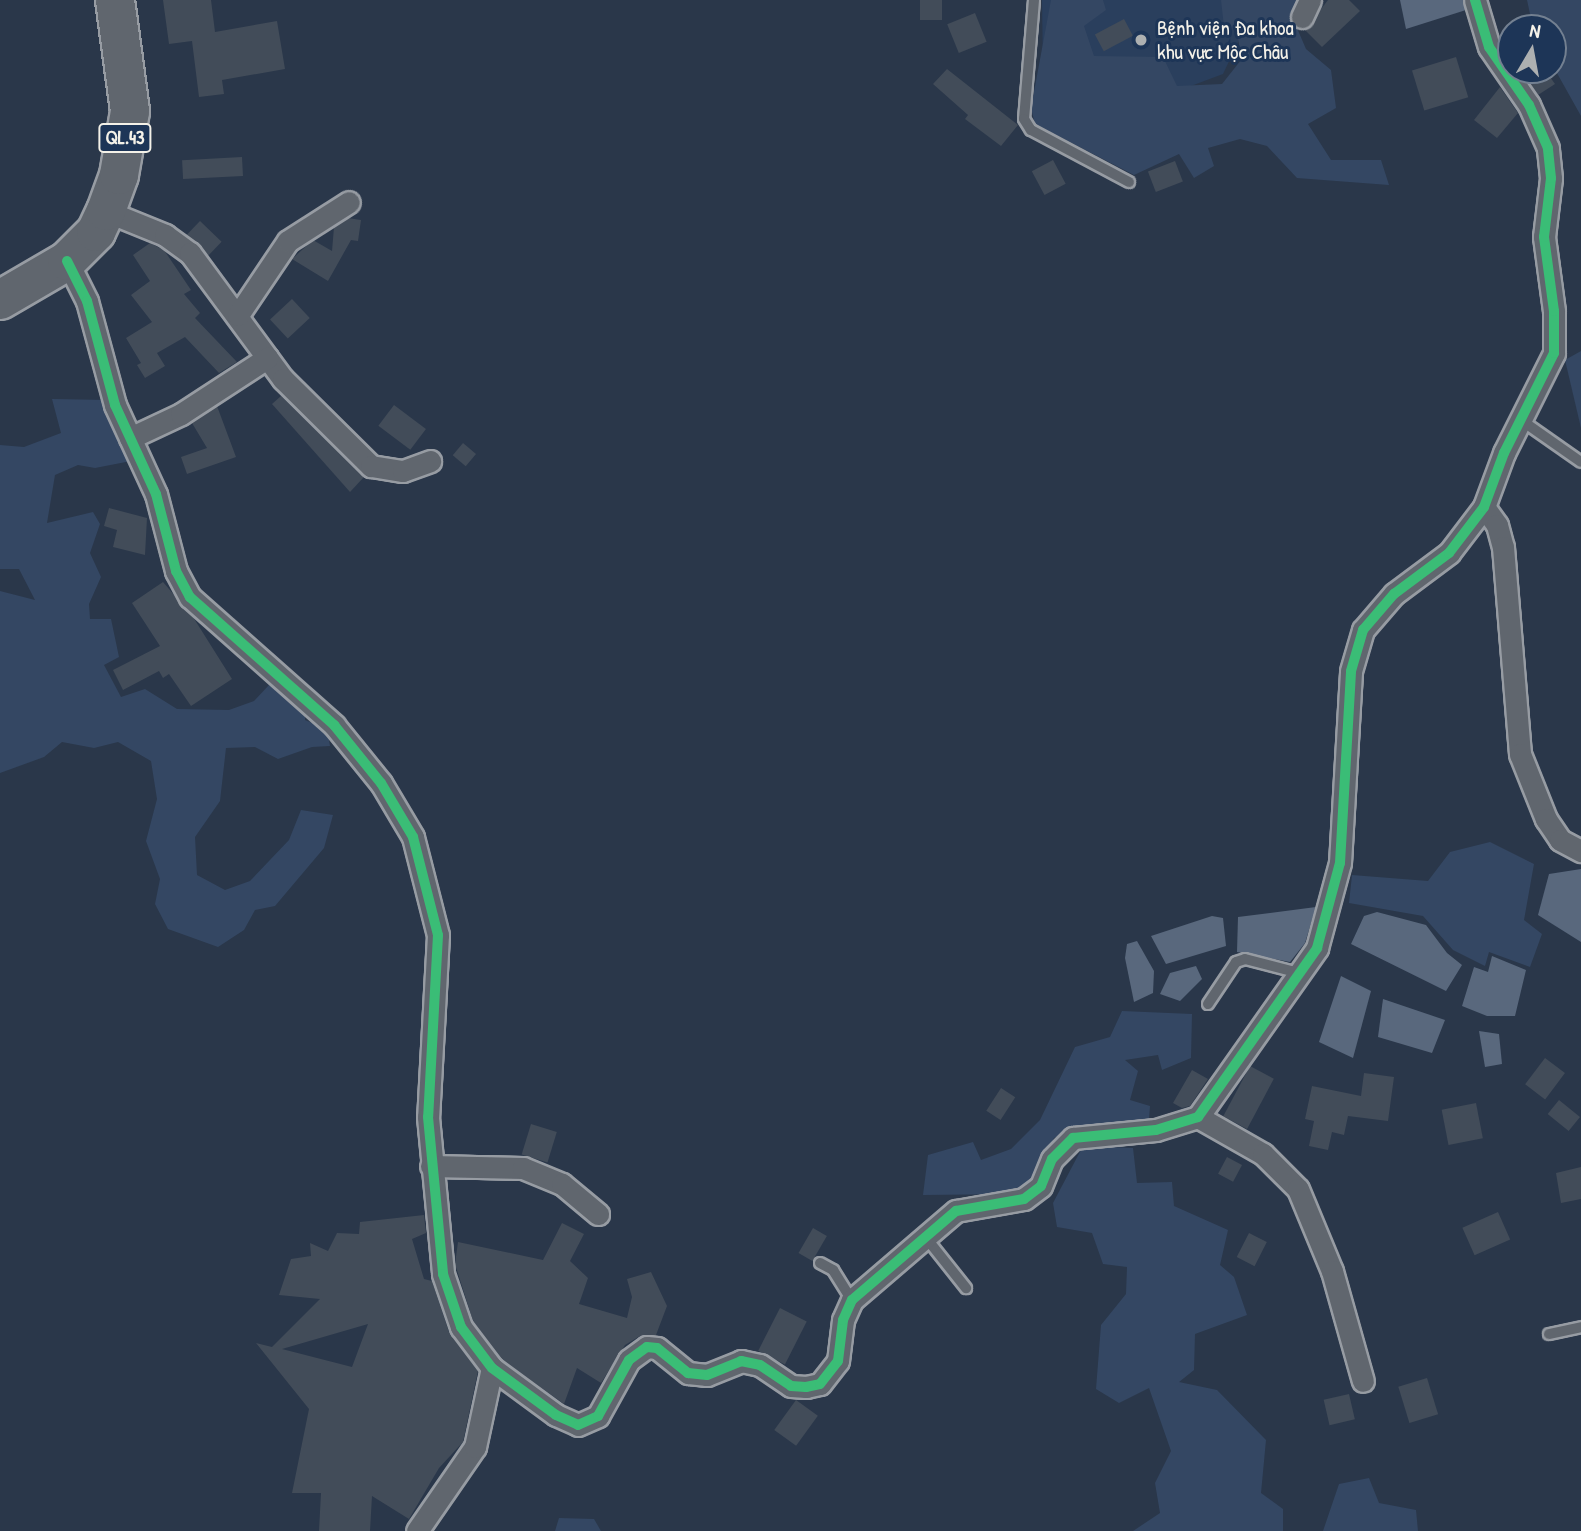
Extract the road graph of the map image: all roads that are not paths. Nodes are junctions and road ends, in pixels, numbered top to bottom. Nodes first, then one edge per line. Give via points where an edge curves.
1 (115, 0) edge
2 (1034, 0) edge
3 (1475, 0) edge
4 (1129, 182) dead end
5 (349, 202) dead end
6 (106, 211) junction
7 (67, 261) junction
8 (0, 300) edge
9 (239, 315) junction
10 (267, 358) junction
11 (1521, 420) junction
12 (130, 438) junction
13 (430, 461) dead end
14 (1581, 462) edge
15 (1484, 507) junction
16 (1581, 851) edge
17 (1299, 973) junction
18 (1208, 1004) dead end
19 (1198, 1117) junction
20 (431, 1166) junction
21 (598, 1214) dead end
22 (927, 1239) junction
23 (820, 1263) dead end
24 (966, 1288) dead end
25 (852, 1300) junction
26 (1581, 1327) edge
27 (1549, 1334) dead end
28 (492, 1368) junction
29 (1363, 1381) dead end
30 (417, 1531) edge

1 - 6 highway, QL.43 via 130,111 119,175
2 - 4 lane via 1024,119 1031,130
3 - 11 street via 1489,47 1529,105 1548,148 1551,178 1544,237 1554,312 1554,353
5 - 9 street via 298,231
6 - 7 highway, QL.43 via 96,232
6 - 9 street via 178,243
7 - 8 highway, QL.43
7 - 12 street via 87,301 103,373
9 - 10 street
10 - 12 street via 181,414
10 - 13 street via 371,466 403,471
11 - 14 lane
11 - 15 street
12 - 20 street via 156,494 176,571 190,597 310,701 358,752 413,837 438,935 428,1117
15 - 16 street via 1497,526 1503,547 1520,754 1546,819 1560,841
15 - 17 street via 1449,553 1394,594 1363,630 1351,671 1335,896 1317,948
17 - 18 lane via 1245,960 1236,962
17 - 19 street
19 - 22 street via 1156,1130 1073,1138 1052,1159 1049,1172 1033,1194 956,1211
19 - 29 street via 1264,1154 1298,1189 1332,1271
20 - 21 street via 523,1168 562,1184
20 - 28 street via 443,1274 461,1327
22 - 24 lane
22 - 25 street
23 - 25 lane via 834,1270
25 - 28 street via 843,1320 838,1361 820,1384 791,1386 760,1365 741,1362 708,1375 688,1373 657,1348 647,1347 629,1360 593,1422 578,1425 555,1415
26 - 27 lane
28 - 30 street via 475,1447

